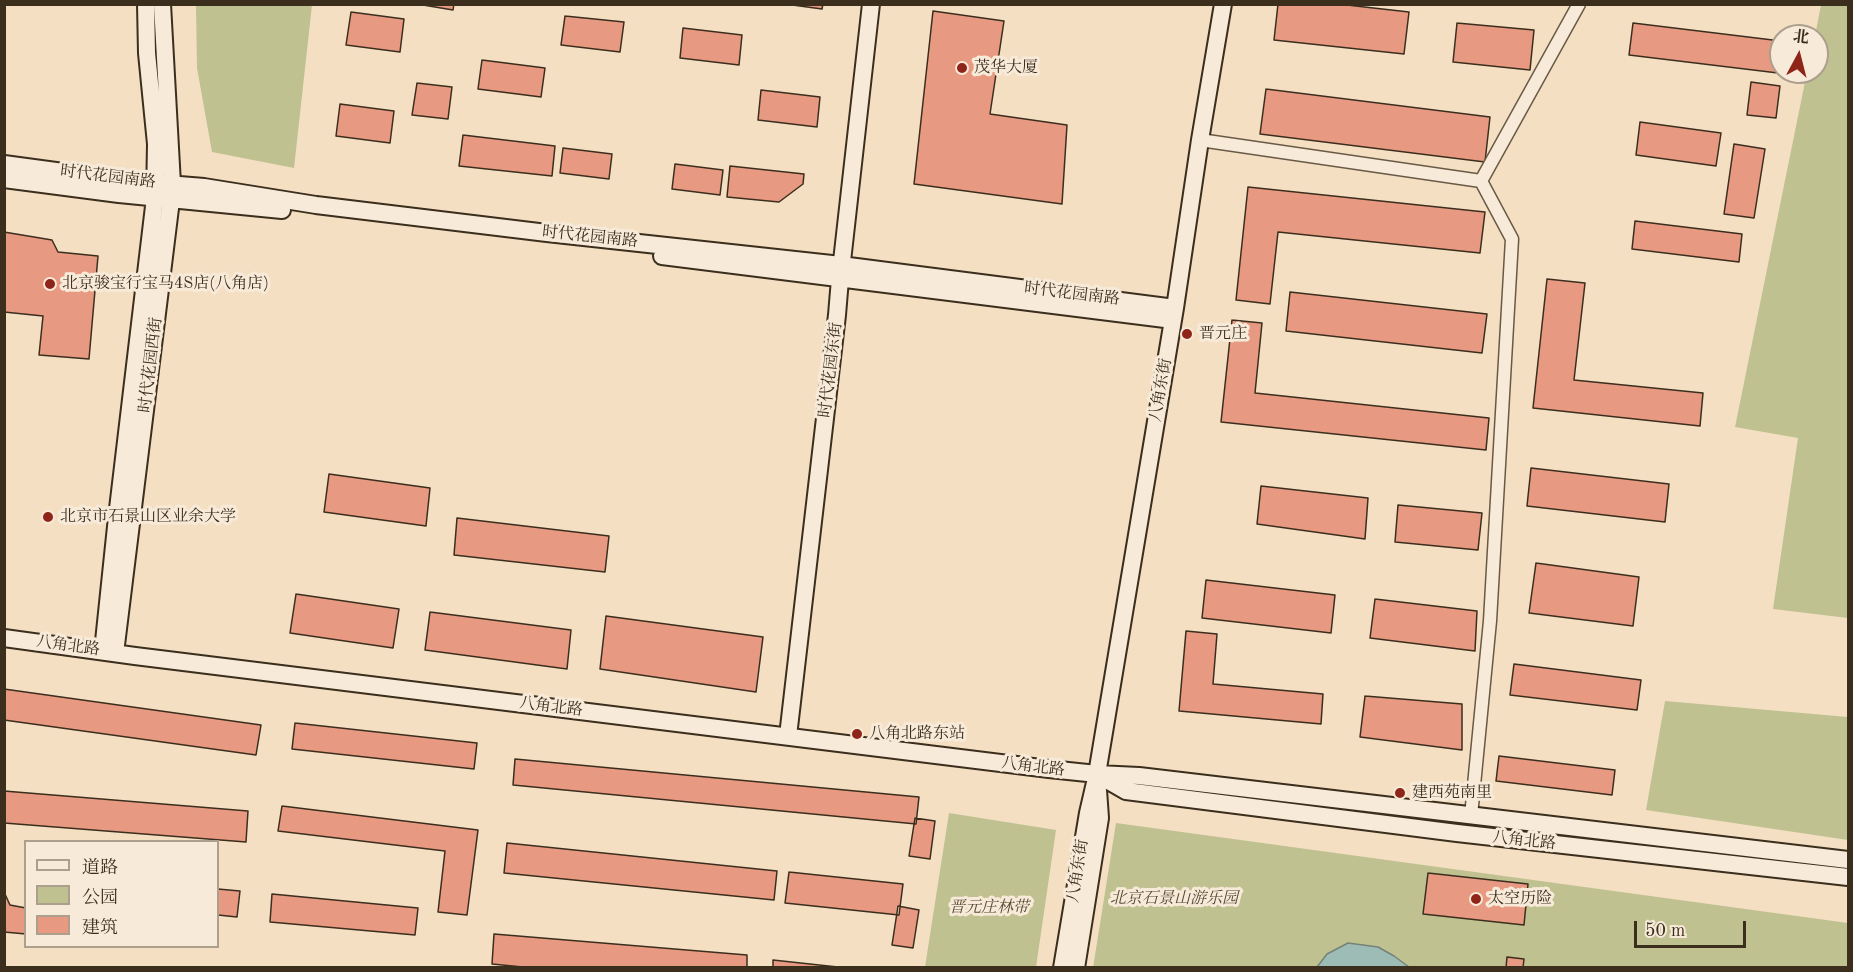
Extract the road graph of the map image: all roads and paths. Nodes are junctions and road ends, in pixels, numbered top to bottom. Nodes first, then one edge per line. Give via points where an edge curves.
1 (146, 4) edge
2 (162, 4) edge
3 (871, 4) edge
4 (1223, 4) edge
5 (1580, 4) edge
6 (1200, 140) junction
7 (4, 164) edge
8 (4, 179) edge
9 (1481, 181) junction
10 (164, 191) junction
11 (841, 272) junction
12 (1174, 314) junction
13 (4, 638) edge
14 (109, 652) junction
15 (788, 736) junction
16 (1097, 774) junction
17 (1471, 816) junction
18 (1848, 860) edge
19 (1848, 878) edge
20 (1086, 908) junction
21 (1062, 968) edge
22 (1076, 968) edge
23 (1084, 968) edge

1 - 10 street, 时代花园西街 via 147,53
2 - 10 street, 时代花园西街
3 - 11 street, 时代花园东街
4 - 6 street, 八角东街
5 - 9 street
6 - 9 street
6 - 12 street, 八角东街
7 - 10 street, 时代花园南路 via 130,181
8 - 10 street, 时代花园南路
9 - 17 street via 1512,239 1490,621
10 - 11 street, 时代花园南路 via 193,200
10 - 14 street, 时代花园西街
11 - 12 street, 时代花园南路
11 - 15 street, 时代花园东街
12 - 16 street, 八角东街
13 - 14 street, 八角北路
14 - 15 street, 八角北路
15 - 16 street, 八角北路
16 - 17 street, 八角北路
16 - 19 street, 八角北路 via 1126,791
16 - 20 street, 八角东街 via 1100,818
16 - 21 street, 八角东街
17 - 18 street, 八角北路
20 - 22 street, 八角东街
20 - 23 street

